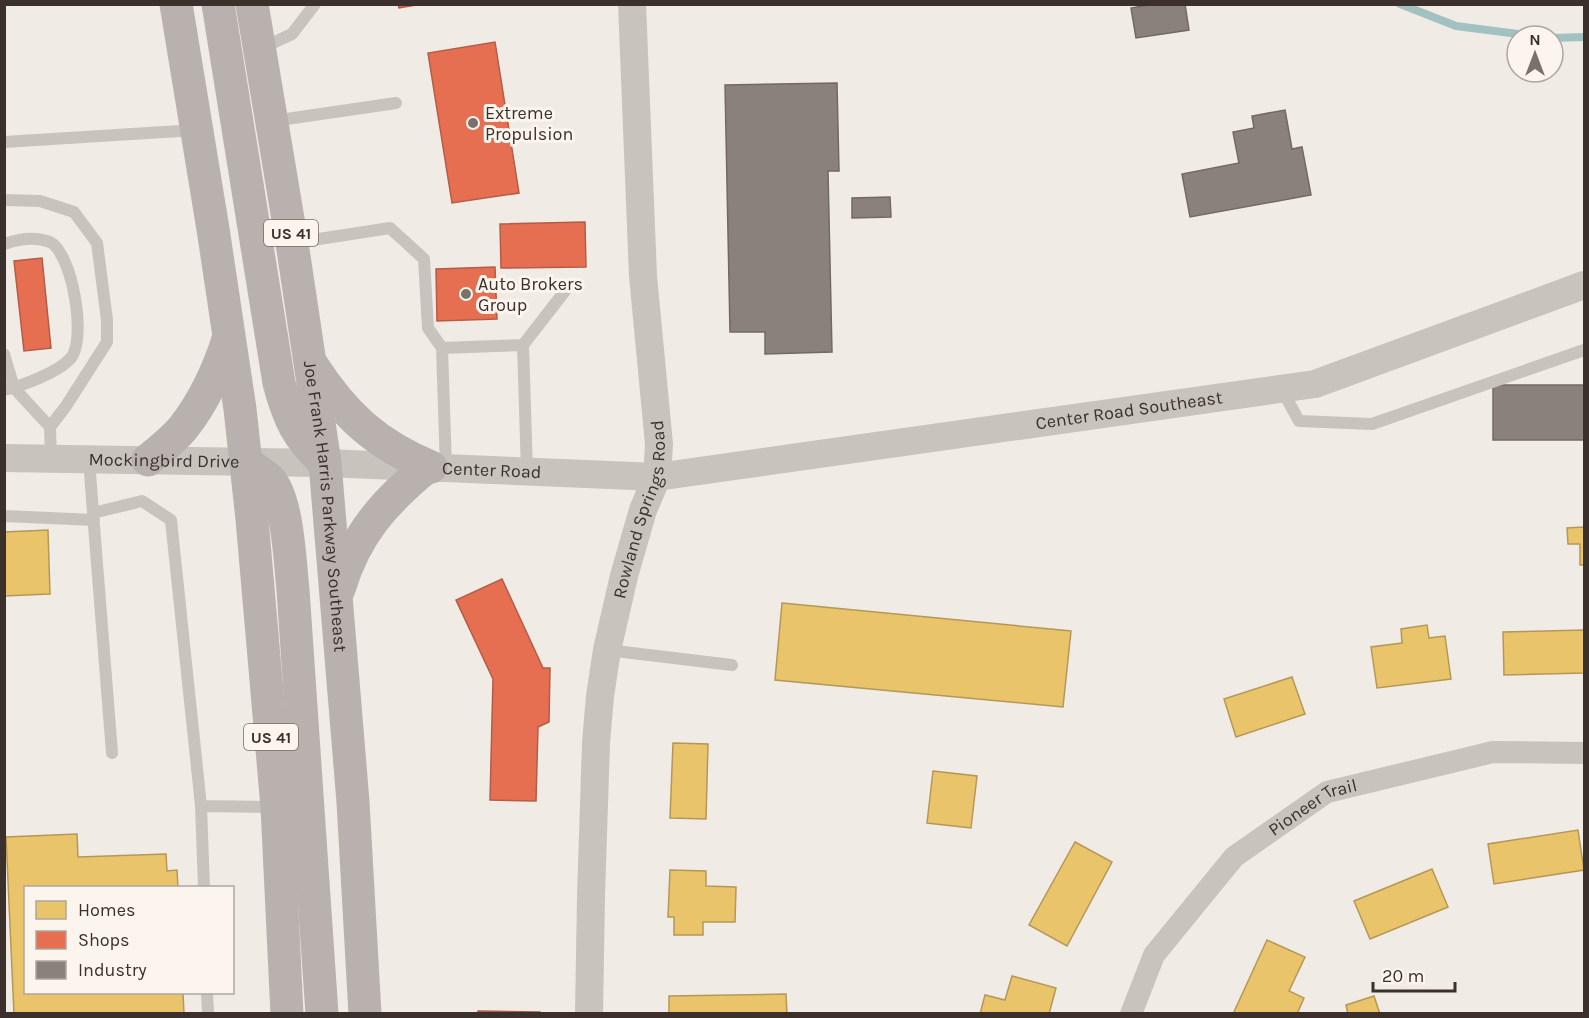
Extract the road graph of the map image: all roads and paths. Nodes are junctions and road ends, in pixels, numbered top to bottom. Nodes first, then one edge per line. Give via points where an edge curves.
1 (176, 4) edge
2 (218, 4) edge
3 (252, 4) edge
4 (315, 4) edge
5 (632, 4) edge
6 (259, 50) junction
7 (396, 103) dead end
8 (271, 122) junction
9 (197, 130) junction
10 (4, 141) edge
11 (4, 200) edge
12 (292, 243) junction
13 (4, 244) edge
14 (1584, 285) edge
15 (565, 291) dead end
16 (229, 337) junction
17 (523, 345) junction
18 (442, 348) junction
19 (1584, 350) edge
20 (4, 354) edge
21 (310, 362) junction
22 (1282, 388) junction
23 (9, 389) edge
24 (50, 427) junction
25 (4, 458) edge
26 (51, 459) junction
27 (89, 459) junction
28 (148, 460) junction
29 (246, 462) junction
30 (325, 463) junction
31 (435, 468) junction
32 (527, 473) junction
33 (657, 477) junction
34 (4, 516) edge
35 (93, 516) junction
36 (337, 597) junction
37 (607, 650) junction
38 (732, 664) dead end
39 (112, 753) dead end
40 (1584, 753) edge
41 (201, 806) junction
42 (277, 807) junction
43 (204, 886) edge
44 (207, 994) edge
45 (208, 1014) edge
46 (288, 1014) edge
47 (322, 1014) edge
48 (365, 1014) edge
49 (589, 1014) edge
50 (1131, 1014) edge

1 - 9 main road, US 41
2 - 30 main road via 279,383 293,425 306,446
3 - 6 main road, Joe Frank Harris Parkway Southeast / US 41
4 - 6 lane via 292,34
5 - 33 street, Rowland Springs Road via 643,276 658,444
6 - 8 main road, Joe Frank Harris Parkway Southeast / US 41
7 - 8 lane
8 - 12 main road, Joe Frank Harris Parkway Southeast / US 41
9 - 10 lane
9 - 16 main road, US 41
11 - 24 lane via 40,201 74,212 97,243 107,342
12 - 18 lane via 390,228 424,259 428,328
12 - 21 main road, Joe Frank Harris Parkway Southeast / US 41
13 - 23 lane via 22,238 50,243 64,257 79,320 78,340 71,357 55,370
14 - 22 street, Center Road Southeast via 1315,384
15 - 17 lane
16 - 28 main road via 195,410 182,429
16 - 29 main road, US 41
17 - 18 lane
17 - 32 lane
18 - 31 lane
19 - 22 lane via 1372,424 1299,421
20 - 23 lane
21 - 30 main road, Joe Frank Harris Parkway Southeast / US 41
21 - 31 main road via 334,396 370,434 390,448
22 - 33 street, Center Road Southeast
23 - 24 lane
24 - 26 lane
25 - 26 street, Mockingbird Drive
26 - 27 street, Mockingbird Drive
27 - 28 street, Mockingbird Drive
27 - 35 lane
28 - 29 street, Mockingbird Drive
29 - 30 street, Mockingbird Drive
29 - 42 main road, US 41
29 - 47 main road via 270,480 281,503 285,525 294,601
30 - 31 street, Center Road
30 - 36 main road, Joe Frank Harris Parkway Southeast / US 41
31 - 32 street, Center Road
31 - 36 main road via 387,502 373,519 352,553
32 - 33 street, Center Road
33 - 37 street, Rowland Springs Road via 643,510
34 - 35 lane
35 - 39 lane
35 - 41 lane via 142,501 171,520
36 - 48 main road, Joe Frank Harris Parkway Southeast / US 41
37 - 38 lane
37 - 49 street, Rowland Springs Road via 596,742
40 - 50 street, Pioneer Trail via 1493,752 1327,792 1234,857 1154,955
41 - 42 lane
41 - 43 lane
42 - 46 main road, US 41
44 - 45 lane

